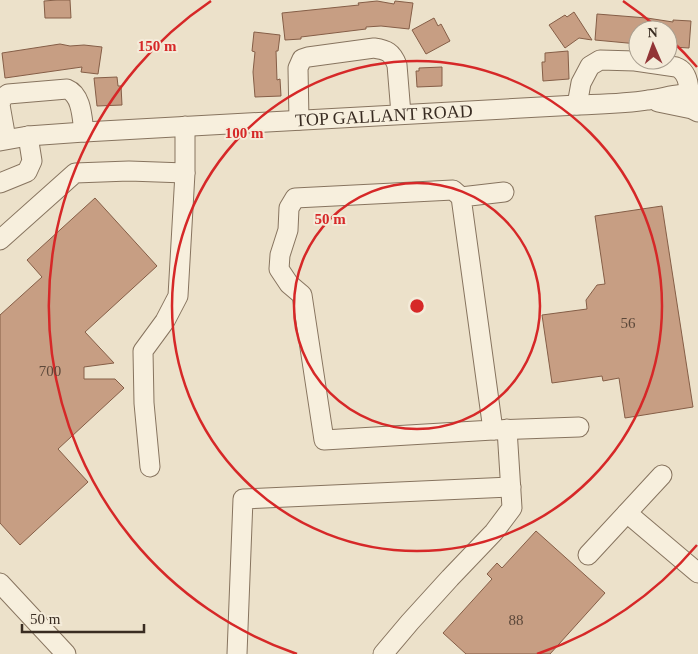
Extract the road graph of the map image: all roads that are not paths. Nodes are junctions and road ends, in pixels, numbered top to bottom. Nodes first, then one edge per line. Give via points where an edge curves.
1 (694, 94) edge
2 (647, 100) junction
3 (577, 105) junction
4 (698, 112) edge
5 (400, 114) junction
6 (299, 120) junction
7 (185, 126) junction
8 (84, 132) junction
9 (28, 136) junction
10 (3, 140) edge
11 (185, 174) junction
12 (0, 183) edge
13 (504, 192) dead end
14 (461, 197) junction
15 (0, 240) edge
16 (579, 427) dead end
17 (500, 430) junction
18 (150, 467) dead end
19 (662, 475) dead end
20 (511, 487) junction
21 (627, 512) junction
22 (588, 555) dead end
23 (698, 573) edge
24 (0, 583) edge
25 (66, 654) edge
26 (237, 654) edge
27 (383, 654) edge

1 - 2 street, TOP GALLANT ROAD via 674,94
1 - 3 street via 682,69 635,61 600,60 590,66 581,82
2 - 3 street, TOP GALLANT ROAD
2 - 4 street, TOP GALLANT ROAD
3 - 5 street, TOP GALLANT ROAD
5 - 6 street, TOP GALLANT ROAD
5 - 6 street via 397,65 390,52 374,48 302,59 298,68
6 - 7 street, TOP GALLANT ROAD
7 - 8 street, TOP GALLANT ROAD
7 - 11 street
8 - 9 street, TOP GALLANT ROAD
8 - 10 street via 79,105 71,90 31,91 2,98
9 - 10 street, TOP GALLANT ROAD
9 - 12 street via 32,161 27,172
11 - 15 street via 74,173
11 - 18 street via 178,296 143,351
13 - 14 street
14 - 17 street
14 - 17 street via 453,190 295,198 289,208 288,230 279,270 302,295 324,440
16 - 17 street
17 - 20 street
19 - 21 street
20 - 26 street via 243,499
20 - 27 street via 512,508 494,532
21 - 22 street
21 - 23 street
24 - 25 street

